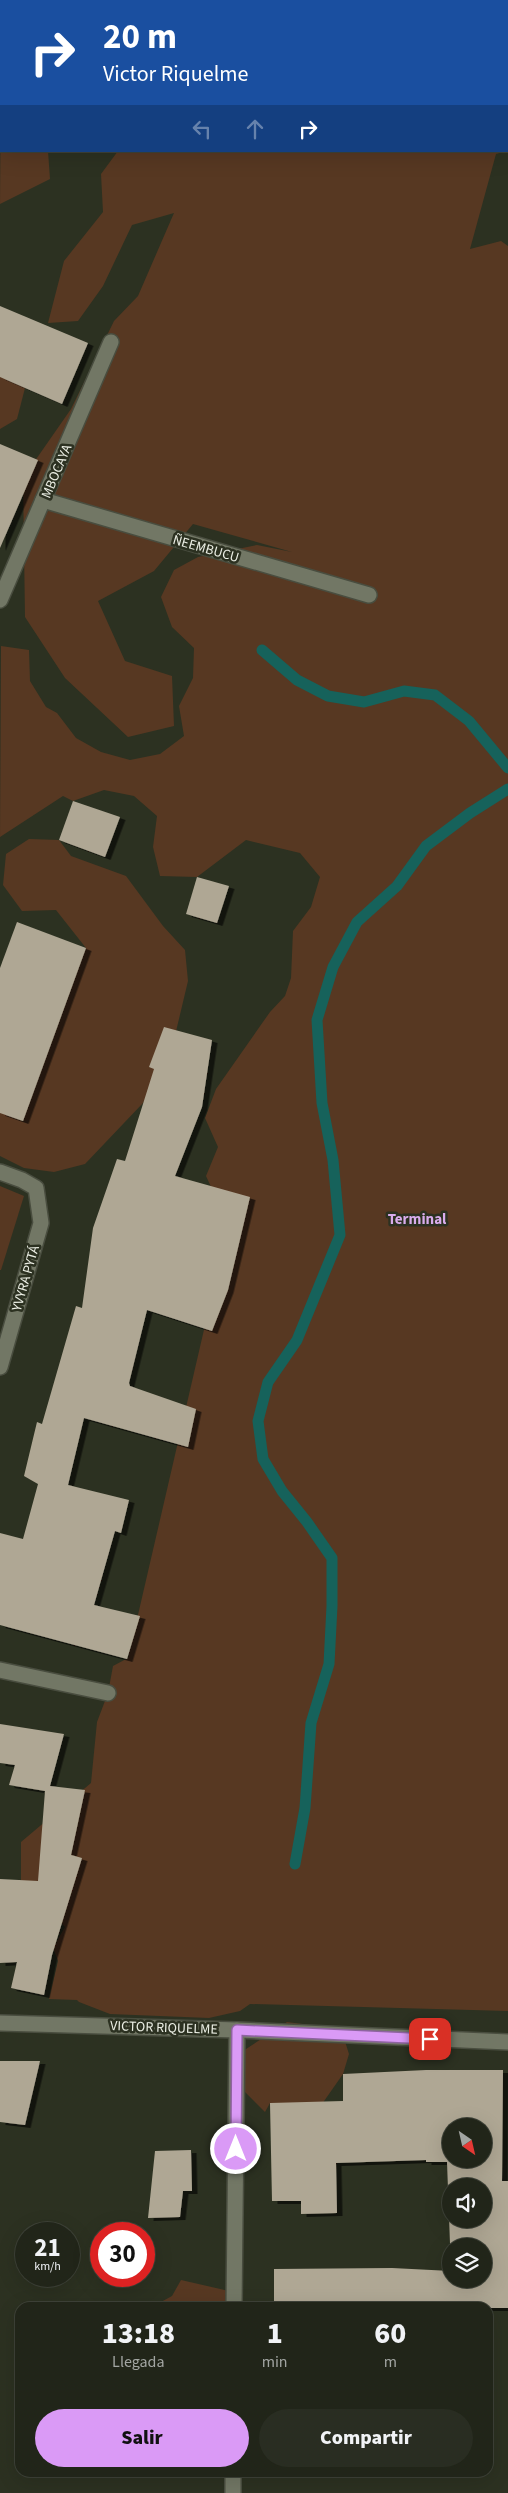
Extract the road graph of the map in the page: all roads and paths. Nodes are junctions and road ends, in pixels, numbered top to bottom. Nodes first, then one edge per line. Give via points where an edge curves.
1 (111, 342) dead end
2 (43, 500) junction
3 (369, 595) dead end
4 (0, 600) edge
5 (0, 1172) edge
6 (0, 1367) edge
7 (0, 1670) edge
8 (108, 1693) dead end
9 (0, 2022) edge
10 (237, 2030) junction
11 (508, 2042) edge
12 (234, 2302) edge
13 (233, 2477) edge
14 (233, 2493) edge

1 - 2 street, MBOCAYA
2 - 3 street, ÑEEMBUCU
2 - 4 street, MBOCAYA
5 - 6 street, YVYRA PYTÁ via 36,1188 41,1223
7 - 8 street
9 - 10 street, VICTOR RIQUELME
10 - 11 street, VICTOR RIQUELME
10 - 12 street
13 - 14 street

